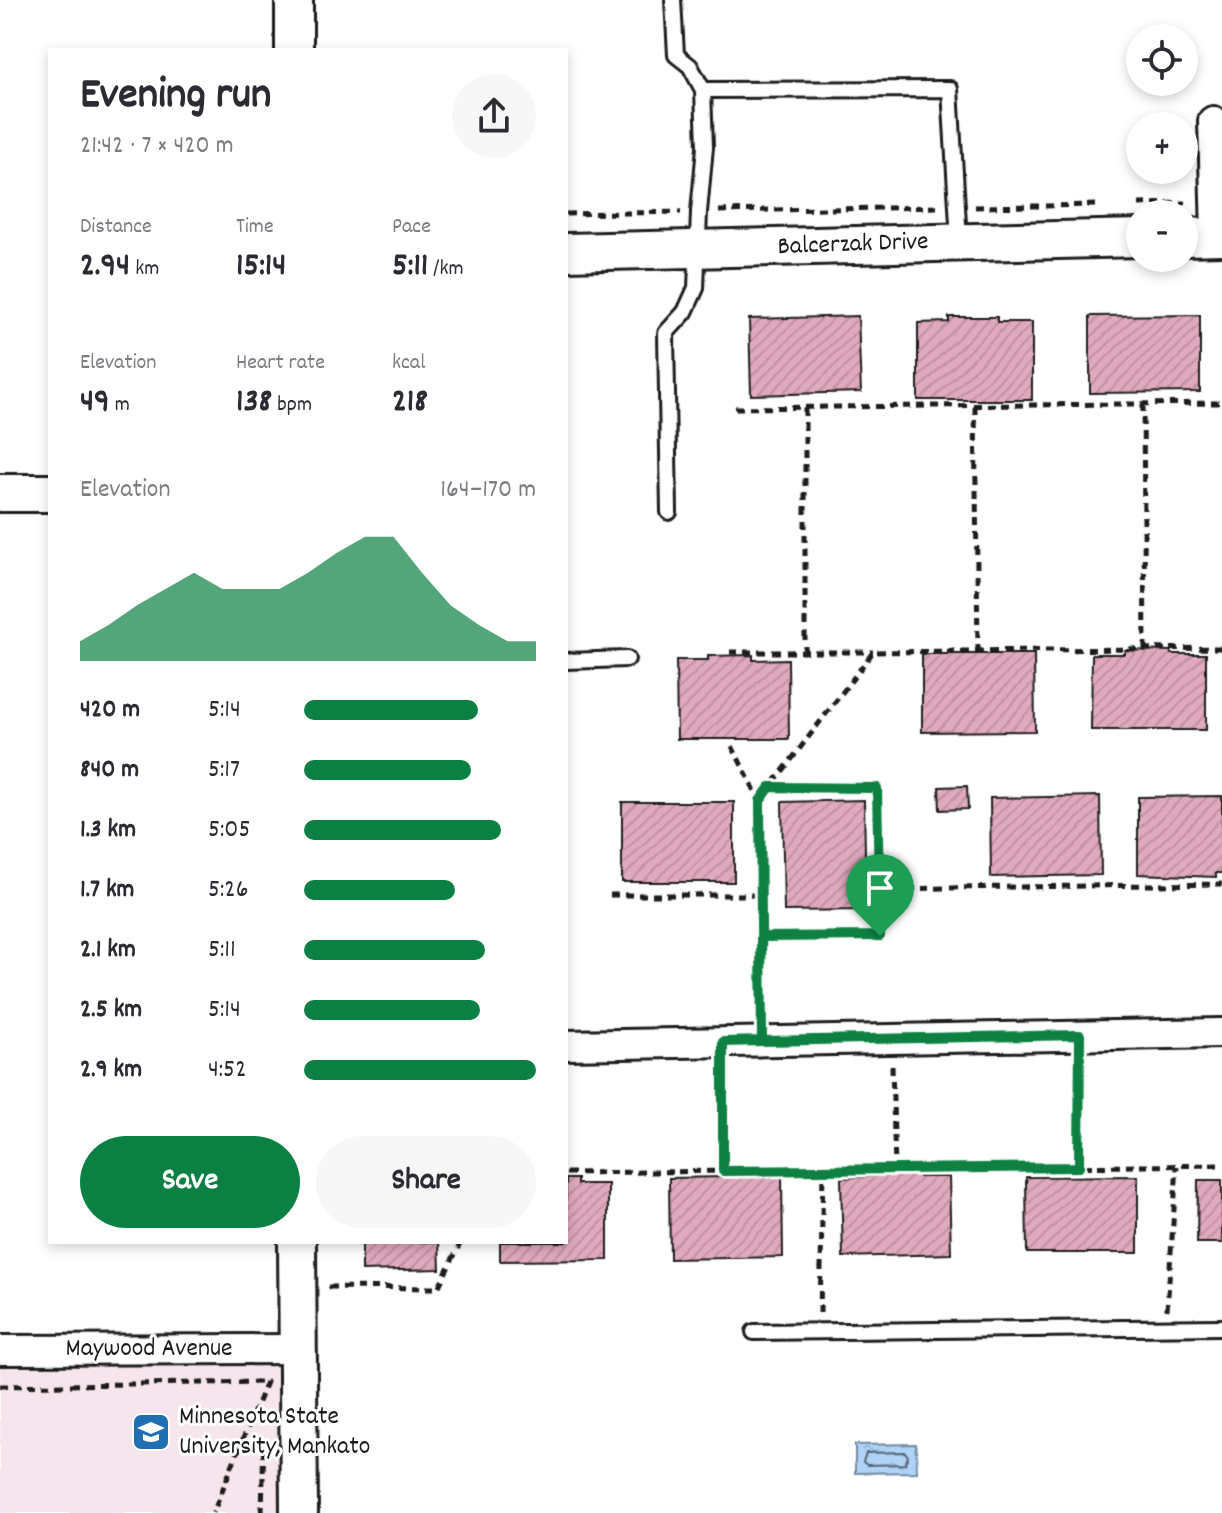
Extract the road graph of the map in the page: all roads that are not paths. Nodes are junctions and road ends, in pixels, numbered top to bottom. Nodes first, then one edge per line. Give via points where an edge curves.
1 (294, 0) edge
2 (673, 0) edge
3 (294, 48) edge
4 (703, 90) junction
5 (1213, 121) dead end
6 (958, 224) junction
7 (1209, 228) edge
8 (1126, 237) edge
9 (699, 250) junction
10 (568, 252) edge
11 (0, 493) edge
12 (48, 493) edge
13 (669, 512) dead end
14 (627, 659) dead end
15 (568, 661) edge
16 (1222, 1033) edge
17 (568, 1045) edge
18 (297, 1244) edge
19 (1222, 1327) edge
20 (754, 1332) dead end
21 (298, 1349) junction
22 (0, 1350) edge
23 (299, 1513) edge

1 - 3 street
2 - 4 lane via 676,55 690,66
4 - 6 lane via 950,89
4 - 9 lane
5 - 7 street
6 - 8 street, Balcerzak Drive
6 - 9 street, Balcerzak Drive
9 - 10 street, Balcerzak Drive
9 - 13 lane via 696,288 685,312 666,333
11 - 12 street
14 - 15 lane
16 - 17 street
18 - 21 street
19 - 20 lane
21 - 22 street, Maywood Avenue
21 - 23 street

